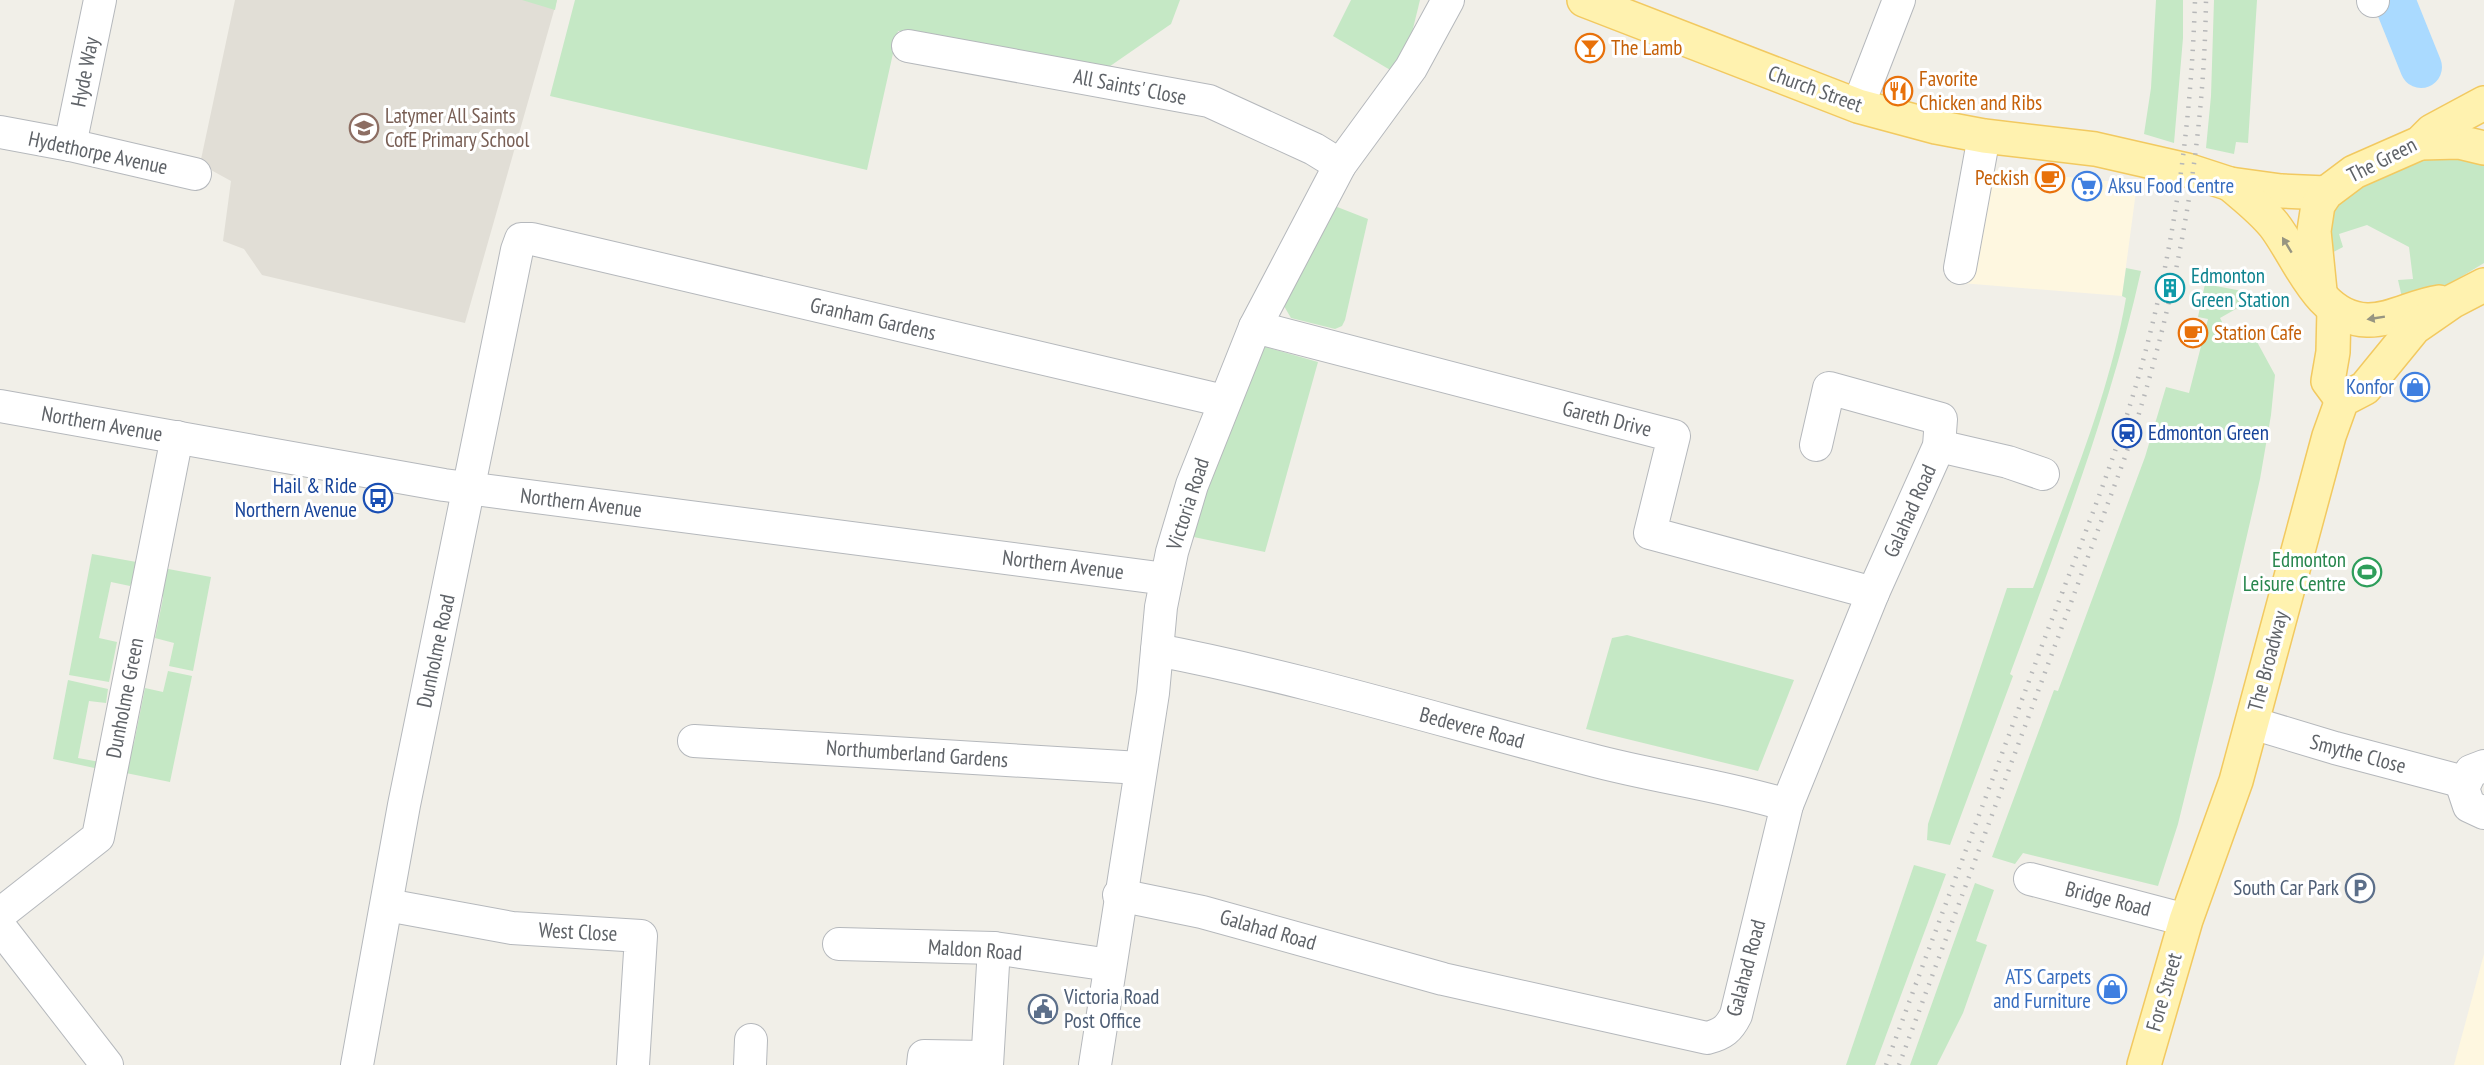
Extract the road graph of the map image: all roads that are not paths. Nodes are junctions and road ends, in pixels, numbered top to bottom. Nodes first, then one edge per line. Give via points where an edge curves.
1 (100, 0) edge
2 (1448, 0) edge
3 (1584, 0) edge
4 (1899, 0) edge
5 (908, 46) dead end
6 (2484, 103) edge
7 (1858, 106) junction
8 (0, 132) edge
9 (1984, 136) junction
10 (2420, 143) junction
11 (70, 145) junction
12 (2484, 148) edge
13 (1340, 165) junction
14 (195, 174) dead end
15 (2230, 184) junction
16 (2326, 193) junction
17 (521, 239) joint
18 (1960, 268) dead end
19 (2484, 285) edge
20 (2327, 301) junction
21 (2453, 301) junction
22 (1255, 327) junction
23 (2342, 400) junction
24 (1224, 401) junction
25 (0, 406) edge
26 (1940, 433) junction
27 (177, 438) junction
28 (1816, 445) dead end
29 (2043, 474) dead end
30 (469, 488) junction
31 (1166, 579) junction
32 (1873, 593) junction
33 (1157, 650) junction
34 (2252, 723) junction
35 (694, 741) dead end
36 (1140, 768) junction
37 (2474, 774) edge
38 (1787, 805) junction
39 (2484, 813) edge
40 (2030, 879) dead end
41 (1119, 895) junction
42 (387, 905) junction
43 (0, 914) edge
44 (2186, 920) junction
45 (0, 927) edge
46 (839, 944) dead end
47 (994, 948) junction
48 (1110, 965) junction
49 (987, 1061) edge
50 (107, 1065) edge
51 (357, 1065) edge
52 (633, 1065) edge
53 (923, 1065) edge
54 (1095, 1065) edge
55 (2144, 1065) edge

1 - 11 street, Hyde Way
2 - 13 street, Victoria Road via 1412,68
3 - 7 main road, Church Street
4 - 7 street
5 - 13 street, All Saints' Close via 1209,101
6 - 10 main road, The Green via 2432,131
7 - 9 main road, Church Street
8 - 11 street, Hydethorpe Avenue
9 - 15 main road, Church Street via 2095,149
9 - 18 street
10 - 12 main road via 2459,142
10 - 16 main road, The Green via 2354,172
11 - 14 street, Hydethorpe Avenue
13 - 22 street, Victoria Road
15 - 16 main road, Church Street
20 -> 15 main road, Church Street via 2308,281 2273,225
16 - 20 main road, The Green via 2318,206 2315,225
17 - 24 street, Granham Gardens
17 - 30 street, Dunholme Road
19 - 21 main road
21 -> 20 main road via 2425,304 2376,320 2351,318
20 - 23 main road via 2333,352 2328,381
21 - 23 main road via 2408,333 2365,388
22 - 24 street, Victoria Road
22 - 32 street, Gareth Drive via 1674,436 1650,534
23 - 34 main road, The Broadway
24 - 31 street, Victoria Road via 1192,484
25 - 27 street, Northern Avenue
26 - 28 street via 1829,388
26 - 29 street
26 - 32 street, Galahad Road
27 - 30 street, Northern Avenue
27 - 43 street, Dunholme Green via 98,837
30 - 31 street, Northern Avenue
30 - 42 street, Dunholme Road
31 - 33 street, Victoria Road
32 - 38 street, Galahad Road
33 - 36 street, Victoria Road
33 - 38 street, Bedevere Road via 1367,699 1591,760
34 - 37 street, Smythe Close via 2335,748
34 - 44 main road, The Broadway via 2236,781
35 - 36 street, Northumberland Gardens
36 - 41 street, Victoria Road
37 - 39 street, Smythe Close via 2464,797 2469,806
38 - 41 street, Galahad Road via 1736,1015 1721,1035 1707,1038 1443,979 1202,912
40 - 44 street, Bridge Road
41 - 48 street, Victoria Road
42 - 51 street, Dunholme Road
42 - 52 street, West Close via 512,928 641,936
44 - 55 main road, Fore Street
45 - 50 street
46 - 47 street, Maldon Road
47 - 48 street, Maldon Road
47 - 49 street
48 - 54 street, Victoria Road
49 - 53 street via 924,1056

